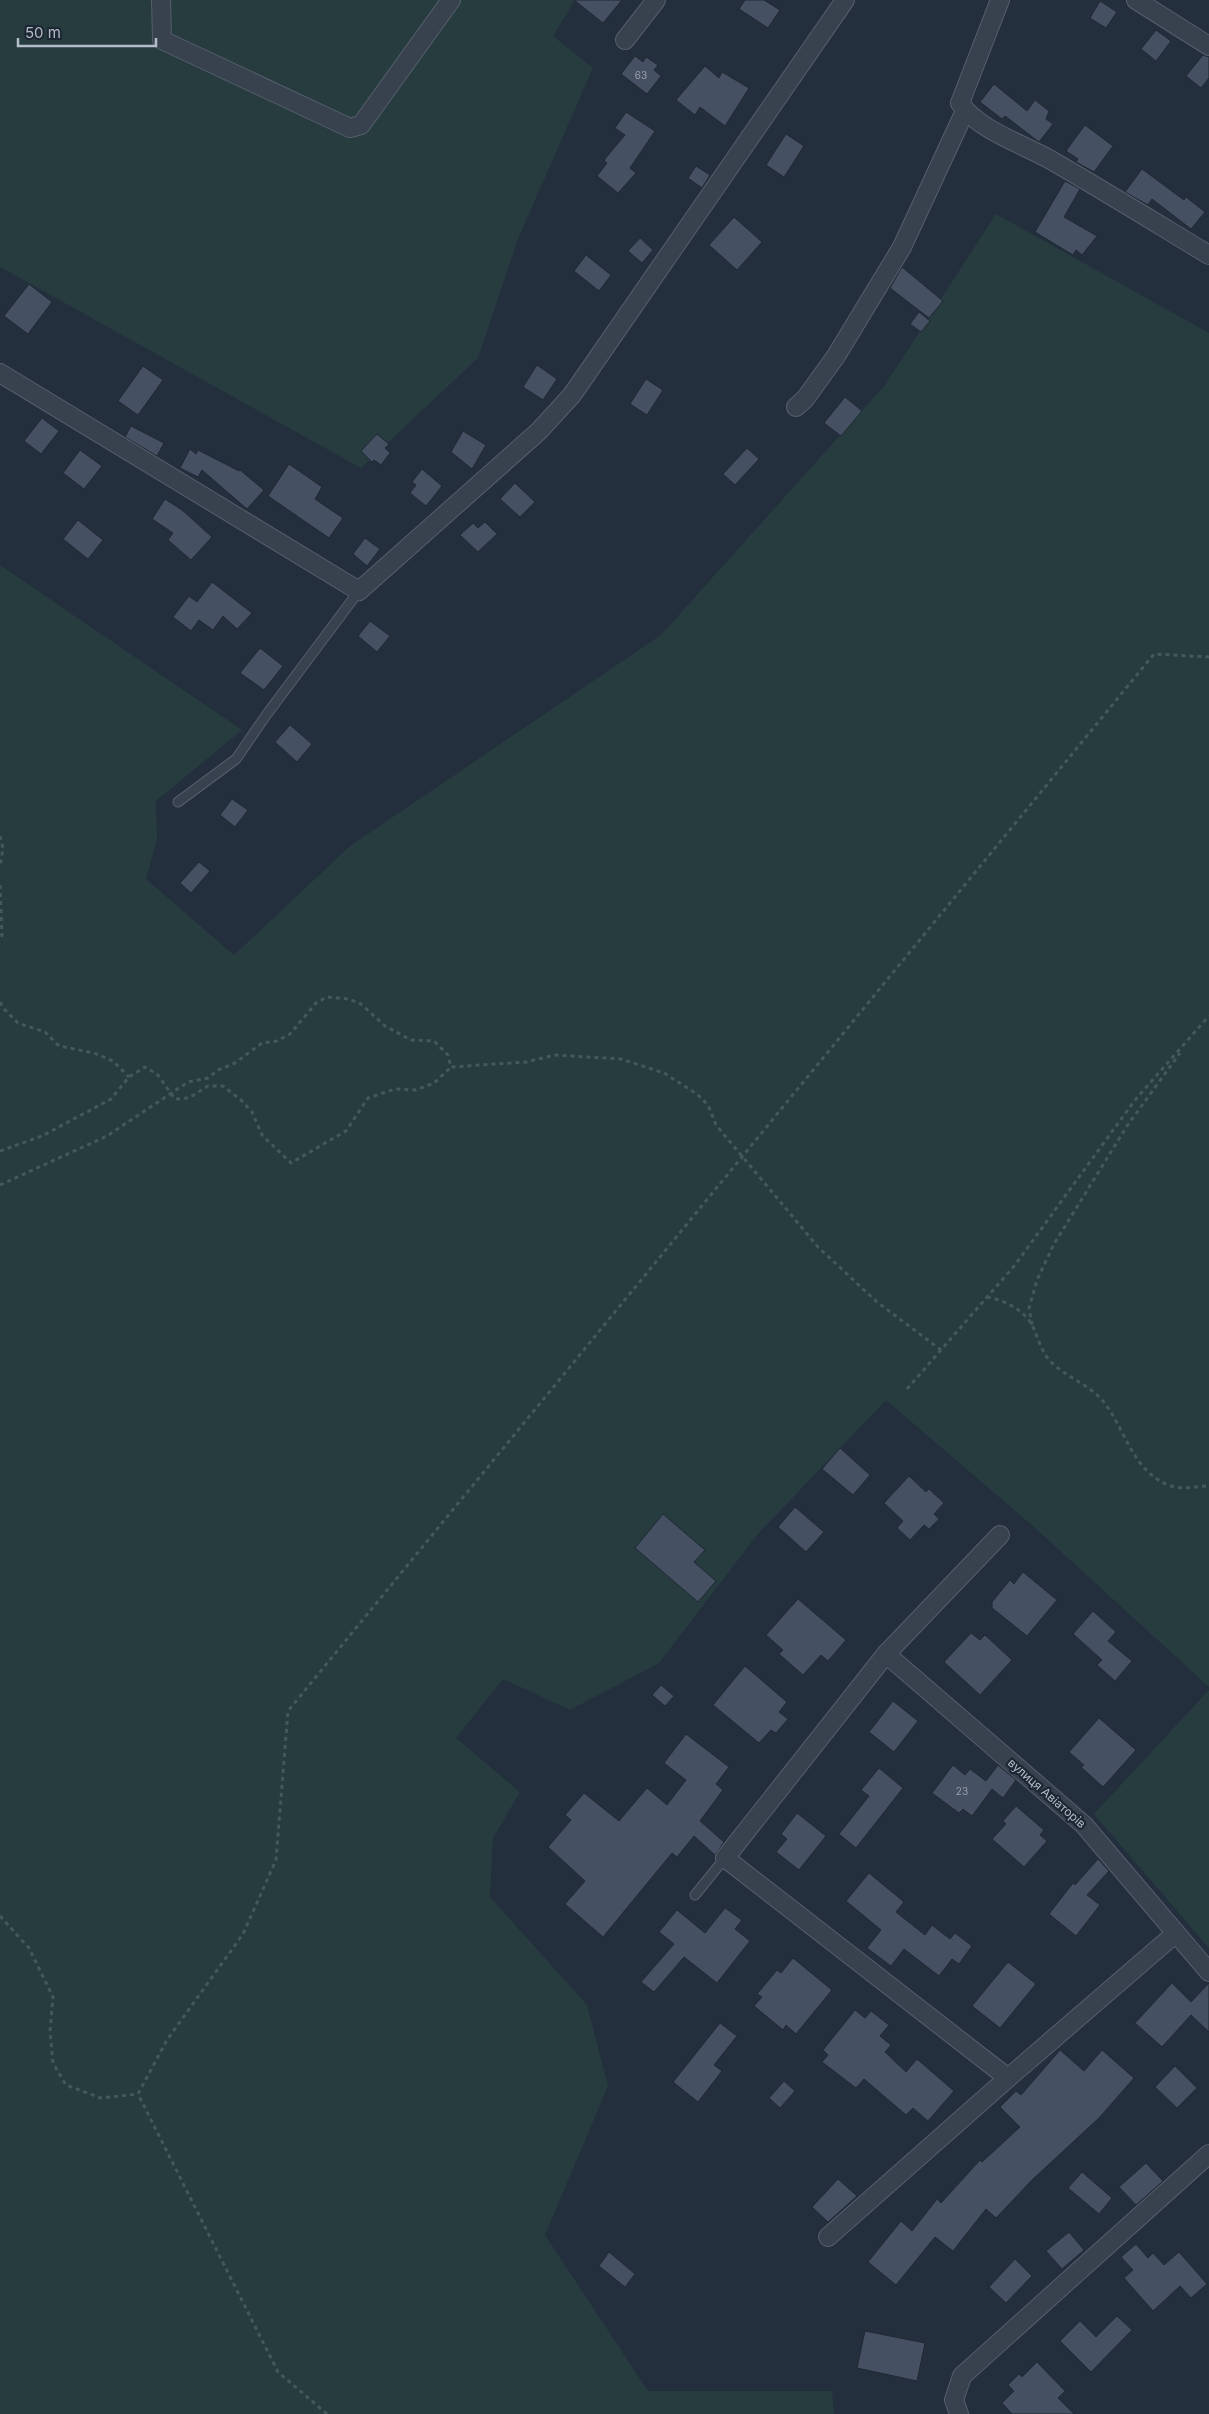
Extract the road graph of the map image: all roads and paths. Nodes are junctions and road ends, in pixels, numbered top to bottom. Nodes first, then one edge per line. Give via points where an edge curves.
1 (160, 0) edge
2 (451, 0) edge
3 (656, 0) edge
4 (845, 0) edge
5 (1000, 0) edge
6 (1136, 0) edge
7 (625, 40) dead end
8 (1209, 46) edge
9 (965, 111) junction
10 (1209, 255) edge
11 (0, 373) edge
12 (796, 407) dead end
13 (359, 591) junction
14 (1209, 657) edge
15 (178, 802) dead end
16 (0, 836) edge
17 (0, 867) edge
18 (0, 885) edge
19 (0, 939) edge
20 (0, 1002) edge
21 (1209, 1016) edge
22 (1193, 1036) junction
23 (451, 1067) junction
24 (129, 1076) junction
25 (169, 1093) junction
26 (0, 1151) edge
27 (742, 1157) junction
28 (0, 1185) edge
29 (987, 1297) junction
30 (1032, 1325) junction
31 (941, 1350) junction
32 (907, 1389) dead end
33 (1209, 1486) edge
34 (1000, 1535) dead end
35 (886, 1654) junction
36 (726, 1858) junction
37 (695, 1895) dead end
38 (0, 1916) edge
39 (1176, 1933) junction
40 (1209, 1972) edge
41 (1008, 2078) junction
42 (138, 2094) junction
43 (1209, 2154) edge
44 (828, 2237) dead end
45 (326, 2414) edge
46 (959, 2414) edge

1 - 2 street via 162,40 350,128 361,126
3 - 7 street
4 - 13 street via 572,395 539,431
5 - 9 street via 960,103
6 - 8 street
9 - 10 street
9 - 12 street via 902,247 836,356
11 - 13 street
13 - 15 lane via 236,759
14 - 27 path via 1154,654
16 - 17 path via 3,848
18 - 19 path
20 - 24 path via 18,1023 45,1032 59,1046 94,1052 113,1061
21 - 22 path
22 - 29 path via 1136,1100 1015,1265
22 - 30 path via 1127,1126 1054,1244 1037,1280 1029,1308
23 - 25 path via 448,1055 434,1041 411,1040 385,1026 361,1004 327,997 316,1004 290,1034 277,1041 262,1043 208,1078 188,1082
23 - 25 path via 434,1083 416,1090 395,1089 368,1098 346,1131 291,1163 262,1135 252,1112 223,1086 208,1086 189,1098 175,1099
23 - 27 path via 573,1055 634,1062 664,1073 697,1094 708,1105 716,1126
24 - 25 path via 145,1067 157,1074
24 - 26 path via 111,1100 42,1136
25 - 28 path via 107,1136
27 - 31 path via 818,1247 878,1302
27 - 42 path via 288,1711 276,1860 242,1934 166,2040
29 - 30 path via 1000,1300 1022,1313
29 - 31 path
30 - 33 path via 1041,1349 1050,1361 1091,1390 1106,1405 1147,1472 1172,1487
31 - 32 path
34 - 35 street
35 - 36 street
35 - 39 street, вулиця Авіаторів via 1084,1825
36 - 37 lane
36 - 41 street
38 - 42 path via 29,1948 52,1997 50,2032 53,2063 66,2085 101,2098
39 - 40 street, вулиця Авіаторів
39 - 41 street
41 - 44 street
42 - 45 path via 278,2372
43 - 46 street via 962,2376 954,2400

